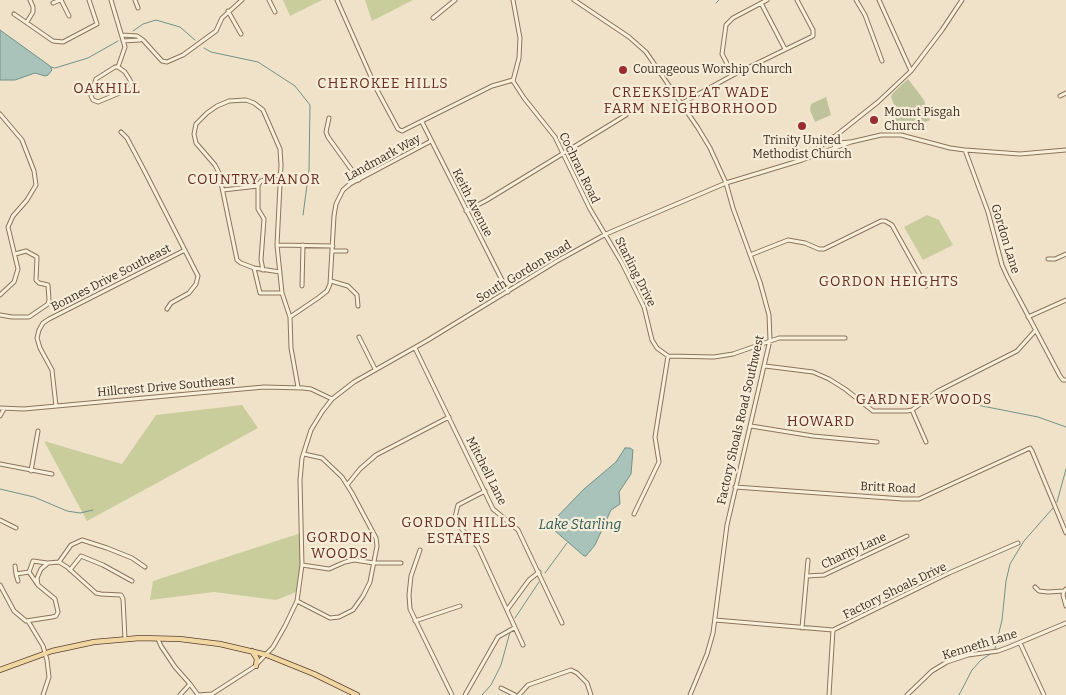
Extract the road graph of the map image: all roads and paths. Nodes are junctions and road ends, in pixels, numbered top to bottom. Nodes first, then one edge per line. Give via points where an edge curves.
1 (30, 0) edge
2 (61, 0) edge
3 (89, 0) edge
4 (111, 0) edge
5 (136, 0) edge
6 (242, 0) edge
7 (269, 0) edge
8 (337, 0) edge
9 (455, 0) edge
10 (513, 0) edge
11 (574, 0) edge
12 (767, 0) edge
13 (797, 0) edge
14 (856, 0) edge
15 (880, 0) edge
16 (962, 0) edge
17 (53, 3) dead end
18 (761, 3) junction
19 (138, 8) dead end
20 (228, 11) junction
21 (275, 12) dead end
22 (14, 14) dead end
23 (69, 16) dead end
24 (433, 18) dead end
25 (27, 22) junction
26 (241, 34) dead end
27 (122, 35) junction
28 (124, 40) junction
29 (143, 40) junction
30 (785, 49) junction
31 (882, 61) dead end
32 (118, 66) junction
33 (911, 71) junction
34 (733, 74) junction
35 (513, 80) junction
36 (1066, 93) edge
37 (1060, 96) dead end
38 (682, 103) junction
39 (0, 114) edge
40 (626, 116) dead end
41 (329, 118) dead end
42 (422, 122) junction
43 (121, 132) dead end
44 (838, 134) junction
45 (431, 141) junction
46 (851, 142) junction
47 (835, 148) junction
48 (965, 150) junction
49 (1066, 150) edge
50 (564, 153) junction
51 (802, 160) junction
52 (281, 174) junction
53 (359, 180) junction
54 (726, 183) junction
55 (258, 186) junction
56 (223, 190) junction
57 (466, 211) junction
58 (606, 234) junction
59 (302, 245) junction
60 (277, 246) junction
61 (332, 246) junction
62 (185, 250) junction
63 (332, 251) junction
64 (346, 251) dead end
65 (15, 254) junction
66 (1066, 254) edge
67 (750, 255) junction
68 (1048, 259) dead end
69 (254, 268) junction
70 (264, 270) junction
71 (280, 272) junction
72 (331, 281) junction
73 (302, 286) dead end
74 (926, 286) dead end
75 (508, 292) junction
76 (282, 293) junction
77 (0, 295) edge
78 (1066, 300) edge
79 (358, 306) dead end
80 (167, 309) dead end
81 (0, 315) edge
82 (1028, 317) junction
83 (290, 318) junction
84 (1035, 332) junction
85 (359, 337) dead end
86 (845, 338) dead end
87 (770, 340) junction
88 (415, 348) junction
89 (668, 356) junction
90 (765, 366) junction
91 (375, 369) junction
92 (1066, 380) edge
93 (298, 387) junction
94 (332, 399) junction
95 (56, 406) junction
96 (0, 408) edge
97 (5, 408) junction
98 (912, 410) junction
99 (0, 416) edge
100 (448, 417) junction
101 (751, 426) junction
102 (38, 432) dead end
103 (877, 442) dead end
104 (926, 442) dead end
105 (304, 454) junction
106 (0, 464) edge
107 (31, 471) junction
108 (52, 474) dead end
109 (347, 485) junction
110 (736, 487) junction
111 (485, 491) junction
112 (634, 514) dead end
113 (0, 520) edge
114 (16, 528) dead end
115 (1066, 533) edge
116 (907, 536) dead end
117 (1018, 543) dead end
118 (420, 550) dead end
119 (808, 560) dead end
120 (58, 562) junction
121 (48, 563) junction
122 (374, 563) junction
123 (401, 563) dead end
124 (14, 566) dead end
125 (302, 566) junction
126 (145, 567) dead end
127 (70, 570) junction
128 (29, 572) junction
129 (539, 572) junction
130 (16, 574) junction
131 (807, 576) junction
132 (18, 581) dead end
133 (132, 581) dead end
134 (0, 585) edge
135 (38, 585) junction
136 (1035, 587) dead end
137 (1065, 590) edge
138 (297, 601) junction
139 (460, 606) dead end
140 (1066, 606) edge
141 (507, 611) junction
142 (715, 620) junction
143 (28, 621) junction
144 (415, 621) junction
145 (562, 623) dead end
146 (1066, 623) edge
147 (514, 628) junction
148 (802, 628) junction
149 (834, 630) junction
150 (158, 638) junction
151 (125, 639) junction
152 (1020, 643) junction
153 (523, 645) dead end
154 (252, 651) junction
155 (46, 653) junction
156 (267, 655) junction
157 (256, 666) junction
158 (0, 670) edge
159 (190, 684) junction
160 (501, 688) dead end
161 (213, 694) edge
162 (912, 694) edge
163 (43, 695) edge
164 (180, 695) edge
165 (198, 695) edge
166 (357, 695) edge
167 (452, 695) edge
168 (465, 695) edge
169 (517, 695) edge
170 (592, 695) edge
171 (690, 695) edge
172 (829, 695) edge
173 (907, 695) edge
174 (1044, 695) edge

1 - 25 street via 33,12
2 - 17 street
2 - 23 street
3 - 25 street via 97,24 63,42 53,41
4 - 27 street
5 - 19 street
6 - 20 street
7 - 21 street
8 - 42 street via 398,129 402,131
9 - 24 street
10 - 35 street via 520,38
11 - 38 street, Factory Shoals Road Southwest via 637,44 654,62
12 - 18 street
13 - 30 street via 813,36
14 - 31 street
15 - 33 street
16 - 33 street
18 - 30 street
18 - 34 street via 732,18 726,25 722,54
20 - 26 street
20 - 29 street via 216,31 183,55 167,62 162,61
22 - 25 street
27 - 28 street
27 - 29 street via 137,36
28 - 29 street
28 - 32 street via 125,50
30 - 34 street
32 - 32 street via 96,80 91,96 93,100 98,102 130,89 130,80
33 - 44 street
34 - 38 street
35 - 42 street via 492,86
35 - 50 street, Cochran Road
36 - 37 street
38 - 54 street, Factory Shoals Road Southwest via 710,148
39 - 65 street via 22,140 36,185 8,227
40 - 50 street
41 - 53 street via 326,132 331,143
42 - 45 street, Keith Avenue
43 - 62 street
44 - 46 street via 839,143
44 - 47 street via 833,138
44 - 51 street
45 - 53 street, Landmark Way
45 - 57 street, Keith Avenue
46 - 47 street, South Gordon Road
46 - 48 street, South Gordon Road via 902,135
47 - 51 street, South Gordon Road
48 - 49 street, South Gordon Road via 1020,154
48 - 82 street, Gordon Lane via 988,212 1002,265
50 - 57 street
50 - 58 street, Cochran Road via 590,210
51 - 54 street, South Gordon Road
52 - 55 street via 261,181
52 - 56 street via 280,149 266,114 246,100 229,101 207,113 196,124 194,134 196,143 216,165
52 - 60 street
53 - 61 street, Landmark Way via 343,190 339,197
54 - 58 street, South Gordon Road
54 - 67 street, Factory Shoals Road Southwest
55 - 56 street
55 - 70 street via 258,208 264,219 261,260
56 - 69 street via 234,254 241,263
57 - 75 street, Keith Avenue
58 - 75 street, South Gordon Road
58 - 89 street, Starling Drive via 644,307 654,344
59 - 60 street
59 - 61 street
59 - 73 street
60 - 71 street
61 - 63 street, Landmark Way
62 - 80 street via 198,276 196,284 190,293 171,303
62 - 95 street, Bonnes Drive Southeast via 43,324 37,338 52,370
63 - 64 street
63 - 72 street, Landmark Way
65 - 77 street via 18,269 14,282
65 - 81 street via 26,251 37,256 36,280 48,285 49,300 29,317
66 - 68 street
67 - 74 street via 788,240 824,249 885,221 892,225
67 - 87 street, Factory Shoals Road Southwest via 769,315
69 - 70 street
69 - 76 street via 260,293
70 - 71 street
71 - 76 street
72 - 79 street via 348,286 357,295
72 - 83 street via 327,290
75 - 88 street, South Gordon Road
76 - 83 street
78 - 82 street
82 - 84 street, Gordon Lane
83 - 93 street
84 - 92 street, Gordon Lane via 1060,376
84 - 98 street via 1017,351 938,391
85 - 91 street
86 - 87 street
87 - 89 street via 724,356
87 - 90 street, Factory Shoals Road Southwest
88 - 91 street, South Gordon Road
88 - 100 street, Mitchell Lane
89 - 112 street via 655,437 659,462
90 - 98 street via 813,372 845,389 873,411
90 - 101 street, Factory Shoals Road Southwest
91 - 94 street, South Gordon Road
93 - 94 street, Hillcrest Drive Southeast
93 - 95 street, Hillcrest Drive Southeast via 238,389
94 - 105 street, South Gordon Road via 311,430
95 - 97 street, Hillcrest Drive Southeast
96 - 97 street, Hillcrest Drive Southeast
97 - 99 street
98 - 104 street
100 - 109 street via 376,455
100 - 111 street, Mitchell Lane
101 - 103 street
101 - 110 street, Factory Shoals Road Southwest
102 - 107 street
105 - 109 street via 322,458
105 - 125 street, South Gordon Road via 300,480
106 - 107 street
107 - 108 street
109 - 122 street via 376,538
110 - 115 street, Britt Road via 919,499 1030,448
110 - 142 street, Factory Shoals Road Southwest via 727,525
111 - 129 street, Mitchell Lane via 494,509 518,530
111 - 141 street via 458,505 455,517 478,548
113 - 114 street
116 - 131 street, Charity Lane via 824,575
117 - 149 street, Factory Shoals Drive
118 - 144 street via 411,576 409,595
119 - 131 street
120 - 121 street
120 - 126 street via 70,545 82,540 132,558
120 - 127 street
121 - 128 street via 33,561
121 - 135 street via 41,569
122 - 123 street
122 - 125 street via 350,561 329,569
122 - 138 street via 367,590 358,604 345,614 330,618
124 - 130 street
125 - 138 street, South Gordon Road
127 - 133 street via 81,556
127 - 151 street via 96,593 120,595 123,599
128 - 130 street
128 - 135 street
129 - 141 street via 529,580
129 - 145 street, Mitchell Lane
130 - 132 street
131 - 148 street
134 - 143 street via 14,611
135 - 143 street via 55,599 58,612 52,618
136 - 137 street via 1048,592
137 - 140 street
138 - 156 street, South Gordon Road
139 - 144 street
141 - 147 street
142 - 148 street, Factory Shoals Drive
142 - 171 street, Factory Shoals Road Southwest
143 - 155 street
144 - 167 street
146 - 152 street, Kenneth Lane
147 - 153 street
147 - 168 street via 498,637
148 - 149 street, Factory Shoals Drive
149 - 172 street
150 - 151 main road
150 - 154 main road via 202,641
150 - 159 street via 174,667
151 - 155 main road
152 - 162 street, Kenneth Lane via 947,662 932,671
152 - 174 street
154 - 156 main road
154 - 157 main road
155 - 158 main road
155 - 163 street via 49,677
156 - 157 street, South Gordon Road
156 - 166 main road
157 - 161 street, South Gordon Road
159 - 164 street
159 - 165 street
160 - 169 street
161 - 165 street
162 - 173 street, Kenneth Lane
169 - 170 street via 528,685 570,670 586,683

